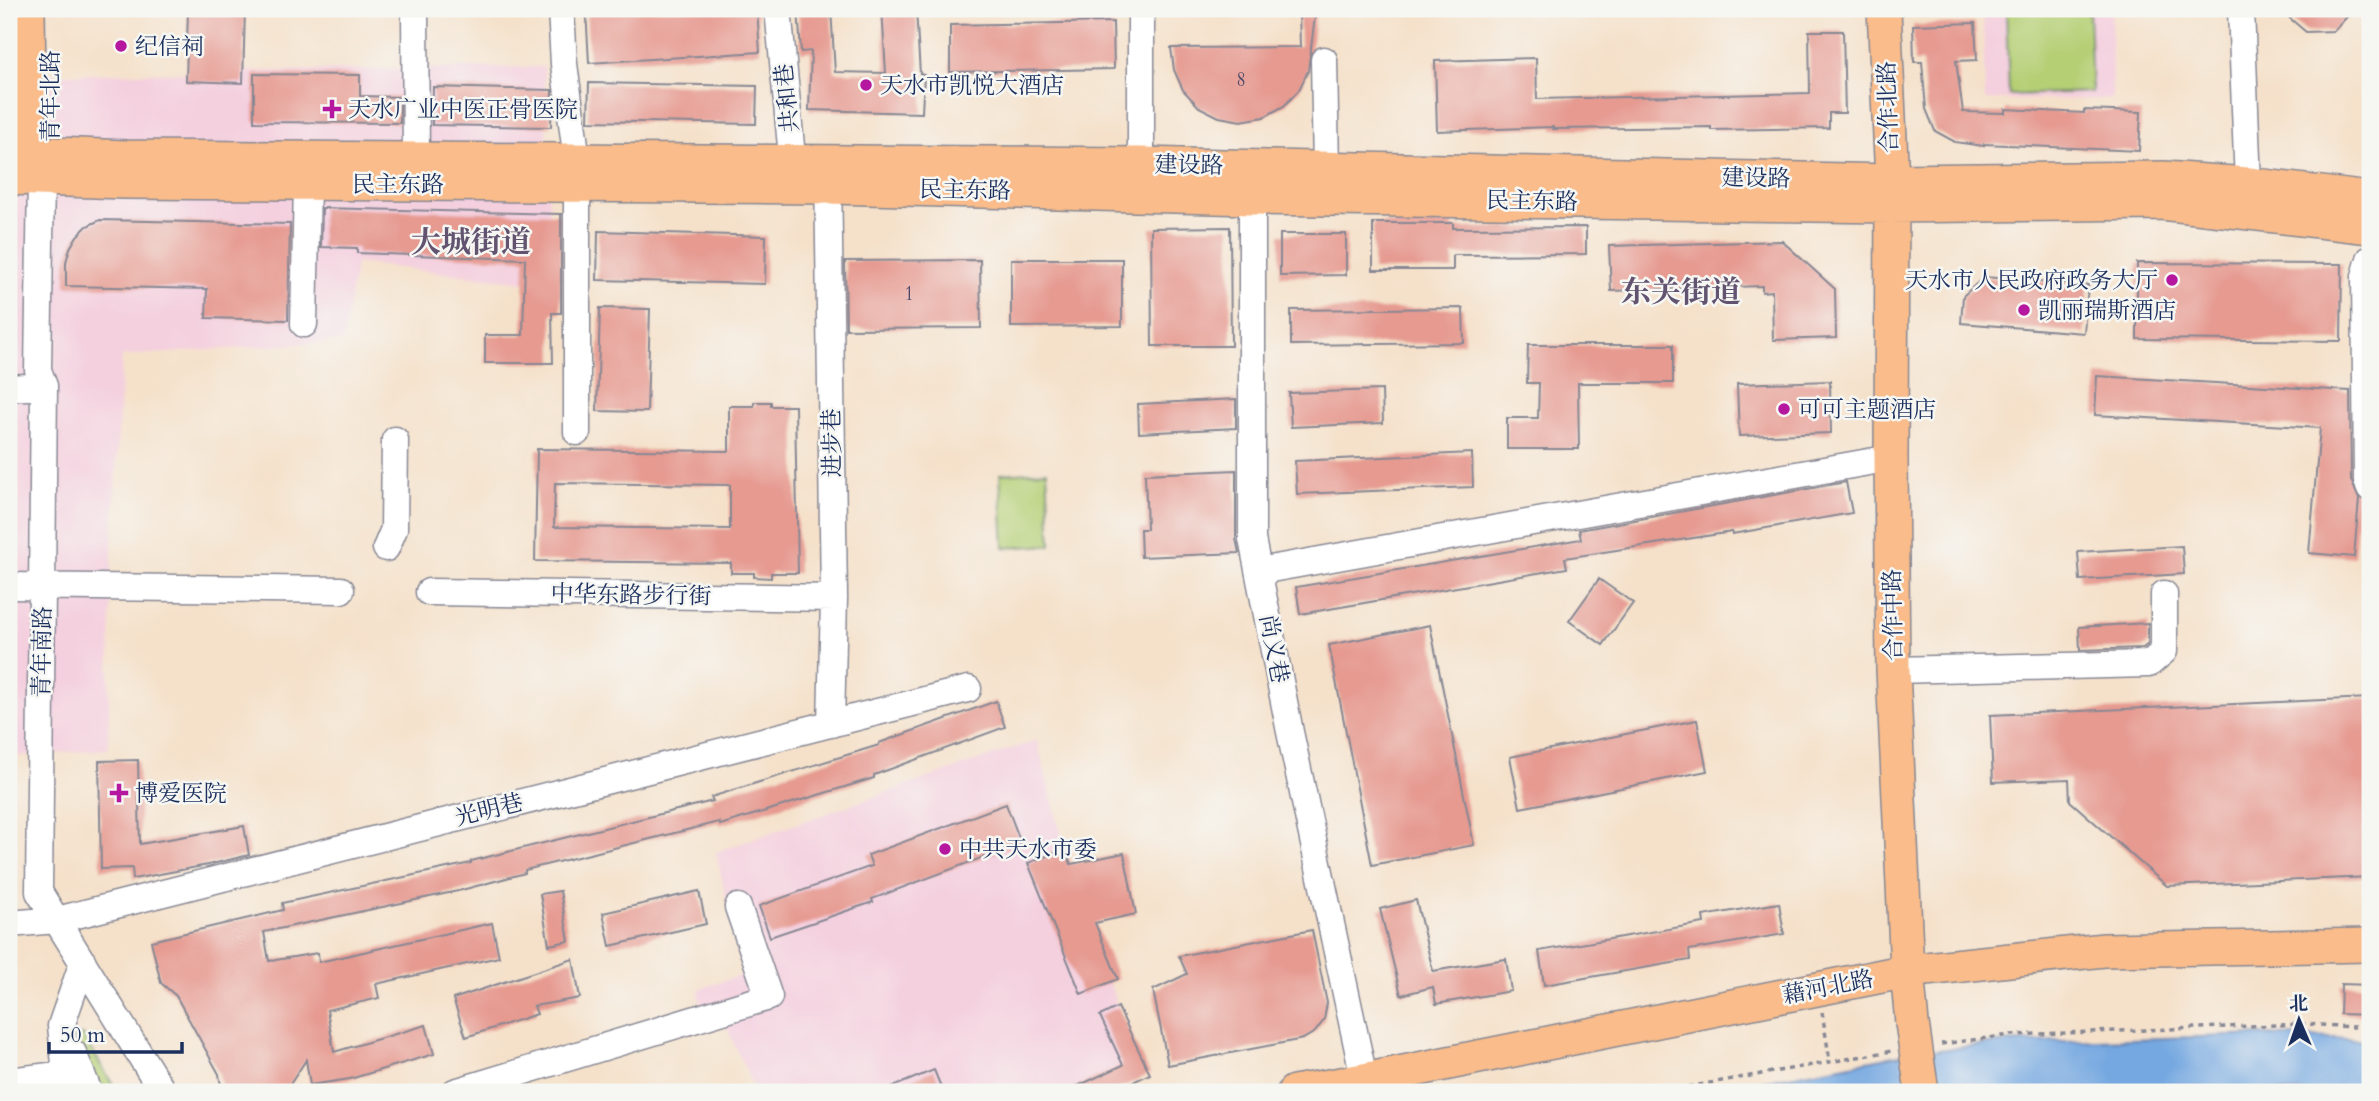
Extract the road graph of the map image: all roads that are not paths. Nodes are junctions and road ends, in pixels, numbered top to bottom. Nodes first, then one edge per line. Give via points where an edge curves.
1 (28, 9) edge
2 (50, 9) edge
3 (415, 9) edge
4 (561, 9) edge
5 (778, 9) edge
6 (1141, 9) edge
7 (1884, 9) edge
8 (2242, 9) edge
9 (1324, 60) dead end
10 (416, 159) junction
11 (28, 163) edge
12 (1141, 164) junction
13 (1326, 169) junction
14 (577, 173) junction
15 (794, 174) junction
16 (828, 174) junction
17 (307, 183) junction
18 (2248, 184) junction
19 (1891, 193) junction
20 (1252, 198) junction
21 (2370, 199) edge
22 (2370, 227) edge
23 (2370, 259) edge
24 (304, 324) dead end
25 (44, 386) junction
26 (9, 388) edge
27 (577, 432) dead end
28 (395, 440) dead end
29 (1891, 458) junction
30 (2370, 488) edge
31 (386, 548) dead end
32 (1259, 570) junction
33 (9, 586) edge
34 (43, 586) junction
35 (341, 590) dead end
36 (429, 592) dead end
37 (2164, 594) dead end
38 (834, 598) junction
39 (1893, 670) junction
40 (968, 689) dead end
41 (831, 724) junction
42 (737, 907) dead end
43 (57, 919) junction
44 (9, 924) edge
45 (2370, 945) edge
46 (83, 962) junction
47 (2370, 967) edge
48 (1909, 981) junction
49 (61, 1026) junction
50 (9, 1081) edge
51 (67, 1083) edge
52 (1374, 1088) edge
53 (89, 1092) edge
54 (163, 1092) edge
55 (455, 1092) edge
56 (1294, 1092) edge
57 (1922, 1092) edge

1 - 11 main road, 青年北路
2 - 11 main road, 青年北路
3 - 10 street
4 - 14 street
5 - 15 street, 共和巷
6 - 12 street
7 - 19 main road, 合作北路
8 - 18 street
9 - 13 street
10 - 11 main road, 民主东路 via 126,157
10 - 14 main road, 民主东路
11 - 17 main road, 民主东路 via 124,182
11 - 25 street, 青年南路 via 38,370
12 - 13 main road, 建设路
12 - 16 main road, 民主东路
13 - 19 main road, 建设路
14 - 15 main road, 民主东路
14 - 17 main road, 民主东路
14 - 27 street
15 - 16 main road, 民主东路
16 - 20 main road, 民主东路
16 - 38 street, 进步巷
17 - 24 street
18 - 19 main road, 建设路 via 2164,178
18 - 21 main road, 建设路
19 - 20 main road, 民主东路
19 - 22 main road, 建设路 via 2161,203
19 - 29 main road, 合作中路
20 - 32 street, 尚义巷 via 1252,539
23 - 30 street via 2365,276
25 - 26 street
25 - 34 street, 青年南路
28 - 31 street via 394,529
29 - 32 street
29 - 39 main road, 合作中路
32 - 52 street, 尚义巷 via 1290,733
33 - 34 street
34 - 35 street
34 - 43 street, 青年南路 via 39,892
36 - 38 street, 中华东路步行街
37 - 39 street via 2164,651 2149,664
38 - 41 street, 进步巷
39 - 48 main road, 合作中路
40 - 41 street, 光明巷
41 - 43 street, 光明巷
42 - 55 street via 769,997
43 - 44 street, 光明巷
43 - 46 street, 青年南路
45 - 48 main road, 藉河北路 via 2104,950
46 - 49 street
46 - 54 street, 青年南路
47 - 48 main road, 藉河北路
48 - 52 main road, 藉河北路
48 - 52 main road, 藉河北路 via 1821,1004
48 - 57 main road, 合作中路, bridge
49 - 51 street
49 - 53 street
50 - 51 street
52 - 56 main road, 藉河北路

